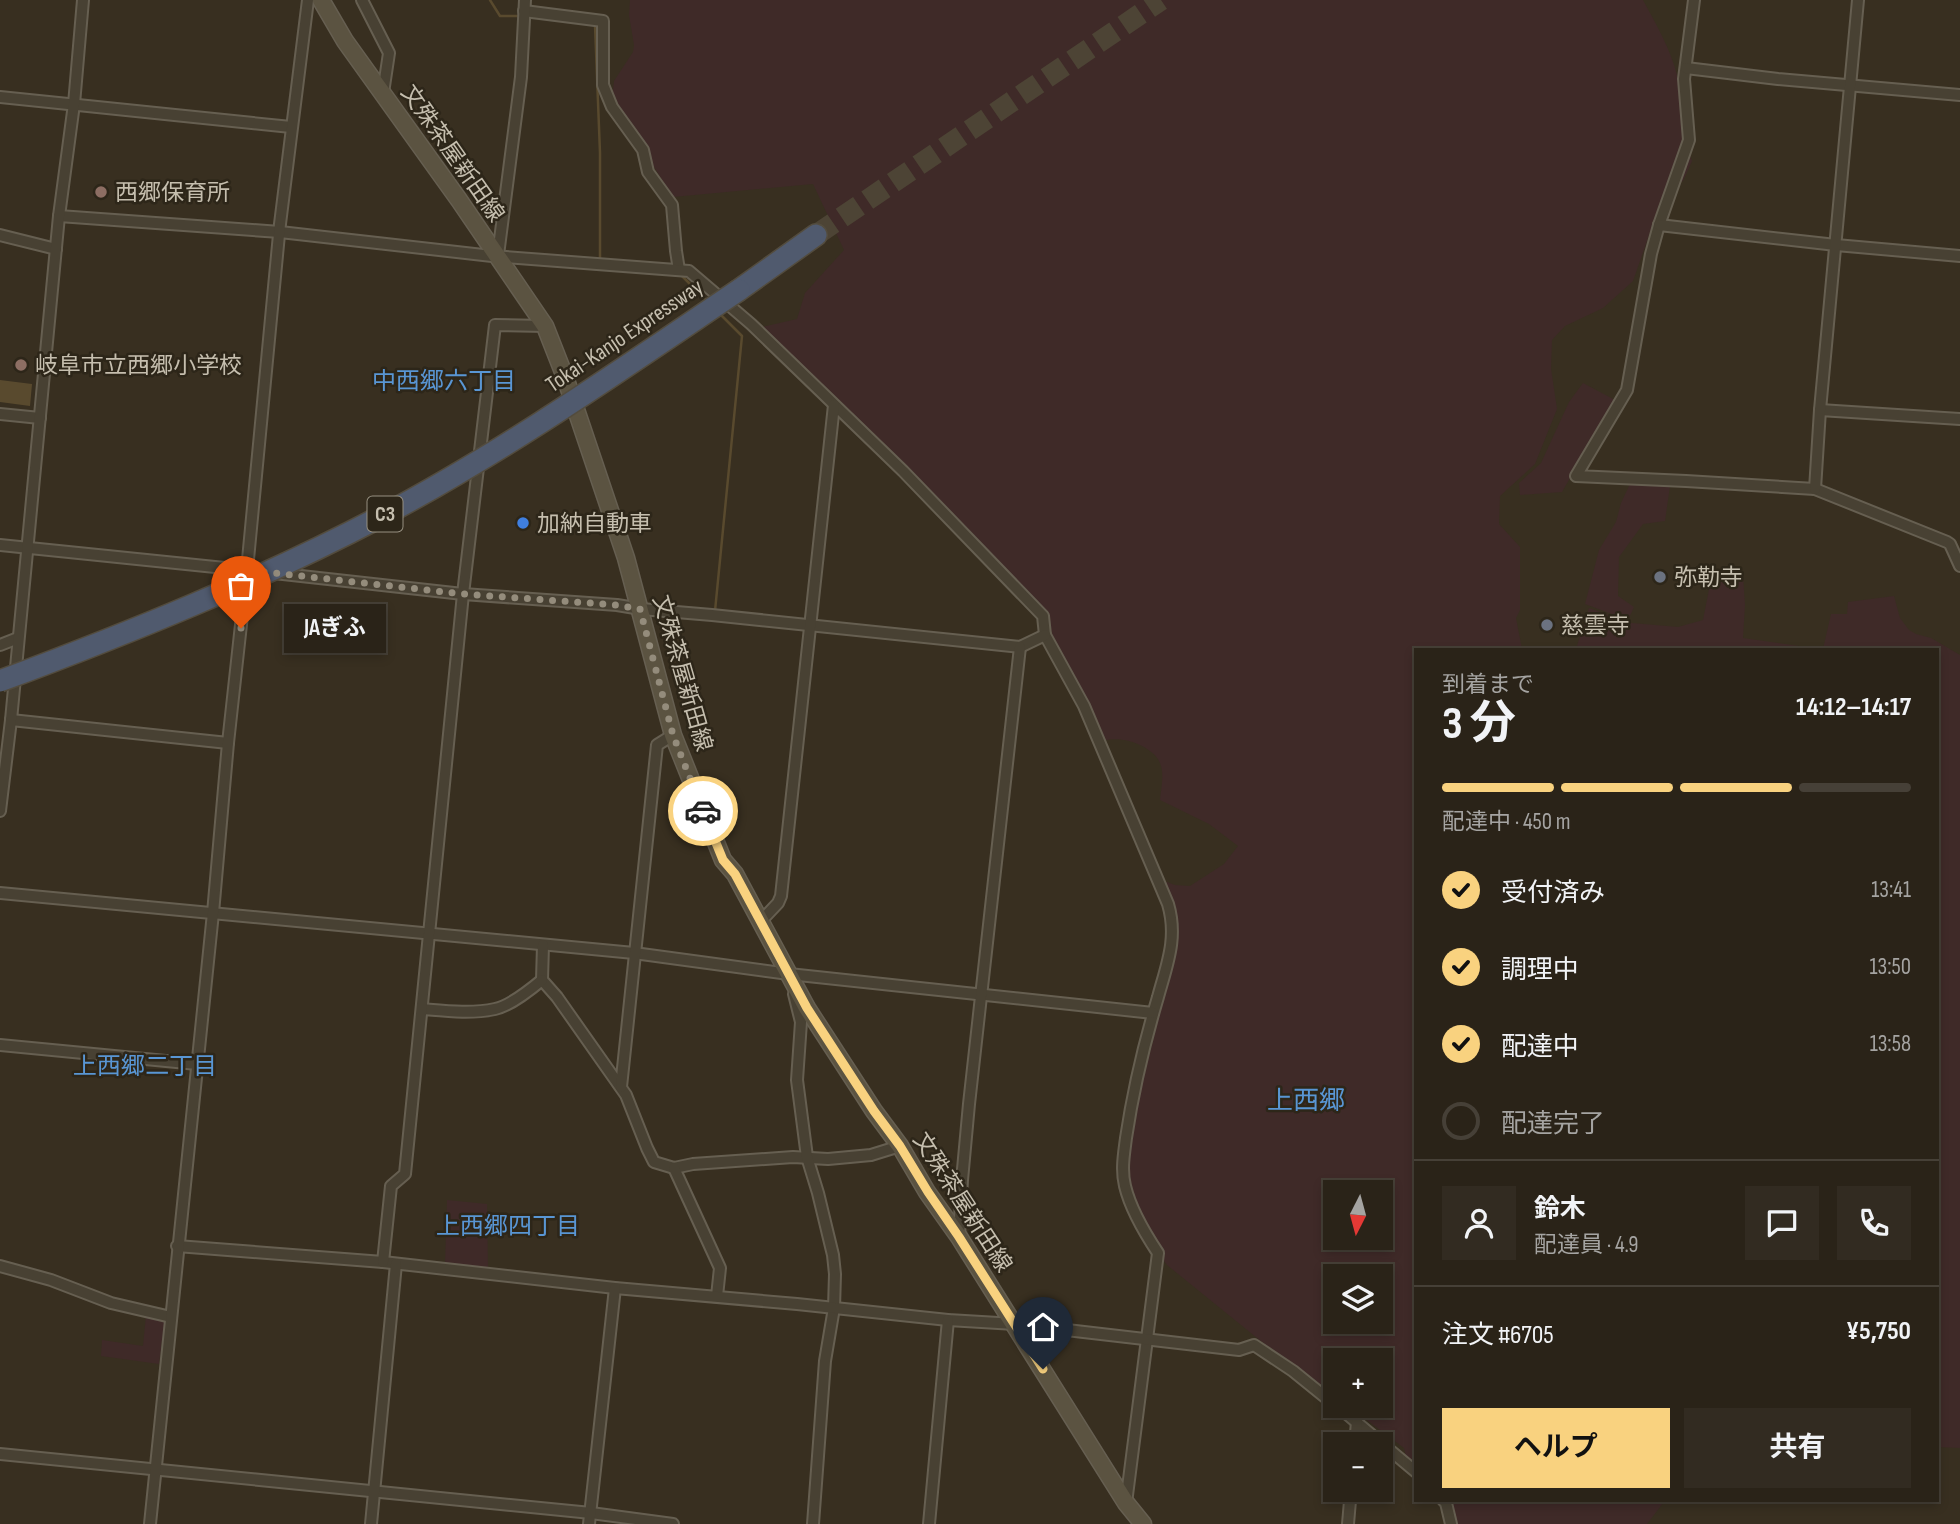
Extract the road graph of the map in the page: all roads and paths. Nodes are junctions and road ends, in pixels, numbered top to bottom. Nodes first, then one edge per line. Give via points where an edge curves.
1 (83, 0) edge
2 (308, 0) edge
3 (321, 0) edge
4 (362, 0) edge
5 (1694, 0) edge
6 (1858, 0) edge
7 (524, 5) edge
8 (1686, 68) junction
9 (1850, 86) junction
10 (383, 93) junction
11 (1960, 95) edge
12 (0, 97) edge
13 (74, 104) junction
14 (291, 127) junction
15 (59, 216) junction
16 (1659, 225) junction
17 (280, 232) junction
18 (0, 235) edge
19 (816, 235) tunnel mouth
20 (1836, 246) junction
21 (56, 248) junction
22 (498, 256) junction
23 (1960, 256) edge
24 (680, 270) junction
25 (545, 326) junction
26 (834, 405) junction
27 (1820, 410) junction
28 (0, 414) edge
29 (40, 418) junction
30 (1960, 419) edge
31 (1815, 489) junction
32 (0, 545) edge
33 (27, 548) junction
34 (1960, 566) edge
35 (247, 570) junction
36 (463, 594) junction
37 (640, 609) junction
38 (810, 626) junction
39 (1045, 635) junction
40 (18, 638) junction
41 (0, 645) edge
42 (1020, 647) junction
43 (0, 681) edge
44 (11, 720) junction
45 (673, 735) junction
46 (228, 743) junction
47 (0, 811) edge
48 (0, 893) edge
49 (213, 913) junction
50 (761, 921) junction
51 (429, 933) junction
52 (543, 945) junction
53 (634, 953) junction
54 (789, 974) junction
55 (542, 980) junction
56 (981, 994) junction
57 (422, 1009) junction
58 (1153, 1013) junction
59 (0, 1045) edge
60 (197, 1064) junction
61 (621, 1087) junction
62 (900, 1146) junction
63 (807, 1157) junction
64 (674, 1168) junction
65 (959, 1237) junction
66 (177, 1246) junction
67 (383, 1262) junction
68 (396, 1264) junction
69 (0, 1266) edge
70 (615, 1288) junction
71 (718, 1296) junction
72 (834, 1308) junction
73 (171, 1317) junction
74 (948, 1320) junction
75 (1015, 1324) junction
76 (1146, 1339) junction
77 (1323, 1395) edge
78 (1352, 1418) edge
79 (1357, 1422) junction
80 (1356, 1432) edge
81 (0, 1454) edge
82 (157, 1470) junction
83 (1414, 1470) edge
84 (374, 1491) junction
85 (1350, 1502) edge
86 (1444, 1502) edge
87 (1126, 1503) junction
88 (590, 1519) edge
89 (150, 1524) edge
90 (371, 1524) edge
91 (673, 1524) edge
92 (813, 1524) edge
93 (929, 1524) edge
94 (1143, 1524) edge
95 (1348, 1524) edge
96 (1451, 1524) edge

1 - 13 street
2 - 14 street
3 - 10 main road, 文殊茶屋新田線
4 - 10 street via 389,53
5 - 8 street
6 - 9 street
7 - 22 street via 521,78
7 - 24 street via 603,21 605,93 643,150 648,172 672,205
8 - 9 street
8 - 16 street via 1689,140
9 - 11 street
9 - 20 street
10 - 22 main road, 文殊茶屋新田線
12 - 13 street
13 - 14 street
13 - 15 street
14 - 17 street
15 - 17 street
15 - 21 street
16 - 20 street
16 - 31 street via 1627,390 1576,476
17 - 22 street
17 - 35 street
18 - 21 street
19 - 43 highway, Tokai-Kanjo Expressway / C3, bridge via 553,414 381,516 178,611
20 - 23 street
20 - 27 street
21 - 29 street
22 - 24 street
22 - 25 main road, 文殊茶屋新田線
24 - 26 street via 688,271 751,324
25 - 36 street via 495,325
25 - 37 main road, 文殊茶屋新田線
26 - 38 street
26 - 39 street via 1043,616
27 - 30 street
27 - 31 street
28 - 29 street
29 - 33 street
31 - 34 street via 1947,542
32 - 33 street
33 - 35 street
33 - 40 street
35 - 36 street
35 - 46 street
36 - 37 street
36 - 51 street
37 - 38 street
37 - 45 main road, 文殊茶屋新田線
38 - 42 street
38 - 50 street via 781,896
39 - 42 street
39 - 58 street via 1084,706 1168,904 1173,922 1170,955
40 - 41 street
40 - 44 street
42 - 56 street
44 - 46 street
44 - 47 street
45 - 50 main road, 文殊茶屋新田線 via 723,860
45 - 53 street via 657,745
46 - 49 street
48 - 49 street
49 - 51 street
49 - 60 street
50 - 54 main road, 文殊茶屋新田線
51 - 52 street
51 - 57 street
52 - 53 street
52 - 55 street
53 - 54 street
53 - 61 street
54 - 56 street
54 - 62 main road, 文殊茶屋新田線
54 - 63 street via 801,1022 797,1080
55 - 57 street via 497,1009
55 - 61 street
56 - 58 street
56 - 65 street
57 - 67 street via 405,1174 391,1186
58 - 76 street via 1131,1105 1122,1168 1125,1188 1158,1253
59 - 60 street
60 - 66 street
61 - 64 street via 654,1162
62 - 63 street via 872,1156
62 - 65 main road, 文殊茶屋新田線
63 - 64 street
63 - 72 street via 833,1255
64 - 71 street via 720,1268
65 - 75 main road, 文殊茶屋新田線
66 - 67 street
66 - 73 street
67 - 68 street
68 - 70 street
68 - 84 street
69 - 73 street via 111,1303
70 - 71 street
70 - 88 street
71 - 72 street
72 - 74 street
72 - 92 street via 825,1361
73 - 82 street
74 - 75 street
74 - 93 street
75 - 76 street
75 - 87 main road, 文殊茶屋新田線
76 - 77 street via 1239,1350 1254,1345
76 - 87 street
78 - 79 street
79 - 80 street
79 - 83 street
81 - 82 street
82 - 84 street
82 - 89 street
84 - 88 street
84 - 90 street
85 - 95 street
86 - 96 street
87 - 94 main road, 文殊茶屋新田線
88 - 91 street

